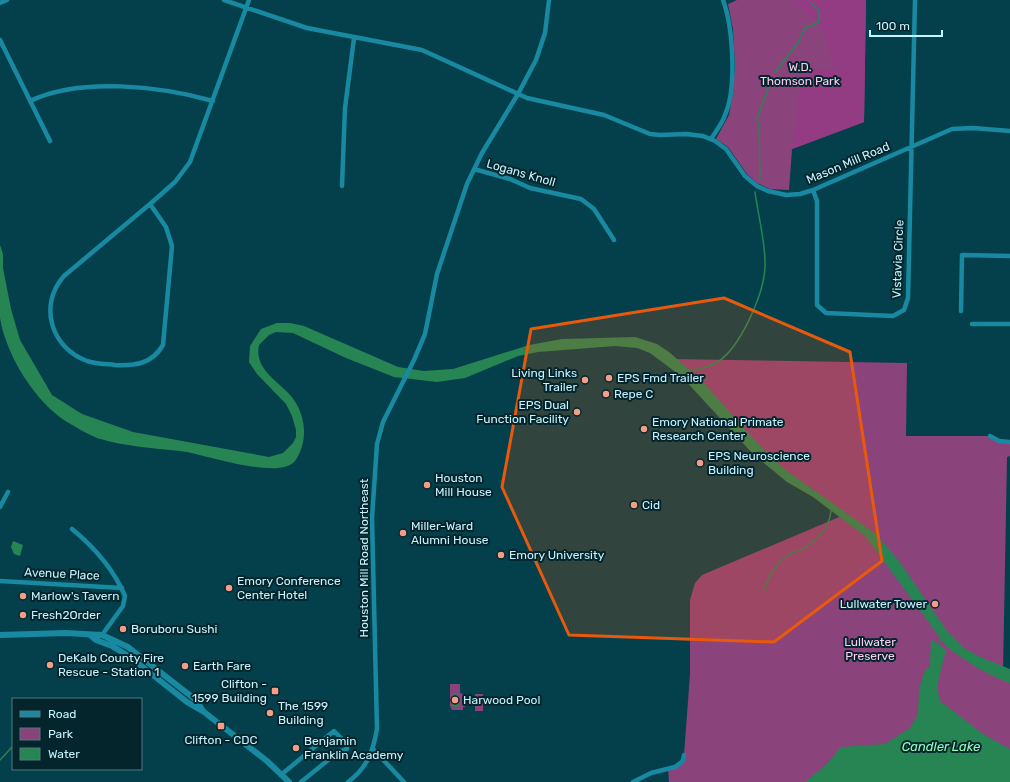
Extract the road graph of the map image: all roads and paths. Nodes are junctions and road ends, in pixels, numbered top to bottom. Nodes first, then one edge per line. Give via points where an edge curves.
1 (7, 0) edge
2 (224, 0) edge
3 (249, 0) edge
4 (549, 0) edge
5 (723, 0) edge
6 (915, 0) edge
7 (0, 3) edge
8 (246, 7) junction
9 (354, 38) junction
10 (0, 40) edge
11 (518, 94) junction
12 (30, 101) junction
13 (213, 101) junction
14 (1010, 131) edge
15 (711, 139) junction
16 (50, 141) dead end
17 (911, 147) junction
18 (474, 169) junction
19 (342, 186) dead end
20 (813, 190) junction
21 (150, 204) junction
22 (614, 240) dead end
23 (1010, 256) edge
24 (961, 311) dead end
25 (972, 324) dead end
26 (1010, 324) edge
27 (990, 436) dead end
28 (1010, 442) edge
29 (8, 492) dead end
30 (0, 507) edge
31 (72, 529) dead end
32 (0, 581) edge
33 (122, 588) junction
34 (0, 635) edge
35 (90, 635) junction
36 (102, 635) junction
37 (204, 712) junction
38 (373, 749) junction
39 (684, 756) dead end
40 (282, 774) junction
41 (289, 782) edge
42 (301, 782) edge
43 (348, 782) edge
44 (404, 782) edge
45 (633, 782) edge

1 - 7 street
2 - 8 street
3 - 8 street
4 - 11 street, Houston Mill Road Northeast via 547,22 540,48 533,68
5 - 15 street via 730,28 731,91 726,114
6 - 17 street, Vistavia Circle
8 - 9 street via 307,28
8 - 13 street
9 - 11 street via 422,50
9 - 19 street via 344,108
10 - 12 street
11 - 15 street via 604,116 650,134 692,134
11 - 18 street, Houston Mill Road Northeast
12 - 13 street via 55,91 85,87 161,89
12 - 16 street
13 - 21 street via 190,162 174,182
14 - 17 street, Mason Mill Road via 952,129
15 - 20 street, Mason Mill Road via 726,149 745,176 757,186 786,194 800,194
17 - 20 street, Mason Mill Road
17 - 20 street, Vistavia Circle via 908,298 906,308 897,315 826,313 817,305 817,201
18 - 22 street, Logans Knoll via 513,180 530,188 581,199 594,209
18 - 38 street, Houston Mill Road Northeast via 437,274 425,334 378,436 372,518 377,720
21 - 21 street via 166,227 172,246 163,345 152,358 139,365 102,364 86,360 68,349 53,328 50,308 55,288 64,276
23 - 24 street via 962,255
25 - 26 street
27 - 28 street via 999,441
29 - 30 street
31 - 33 street via 87,541
32 - 33 street, Avenue Place
33 - 36 street via 125,596 123,606
34 - 35 main road
35 - 36 main road
35 - 37 main road via 130,657 187,702
36 - 37 main road via 138,655 196,700
37 - 40 main road
38 - 43 street, Houston Mill Road Northeast via 364,766
38 - 44 street
39 - 45 street via 676,767 651,773
40 - 41 main road
40 - 42 street via 334,731 347,744 347,749 338,752

